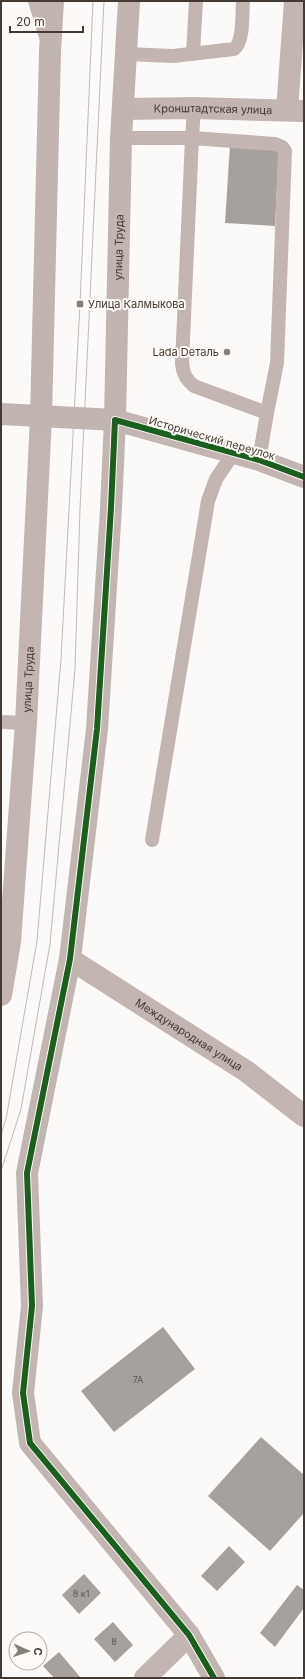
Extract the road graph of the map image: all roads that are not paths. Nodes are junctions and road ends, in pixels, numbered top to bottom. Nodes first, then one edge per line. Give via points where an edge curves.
1 (35, 1) edge
2 (53, 1) edge
3 (129, 1) edge
4 (196, 1) edge
5 (243, 1) edge
6 (295, 1) edge
7 (50, 51) junction
8 (193, 53) junction
9 (126, 54) junction
10 (194, 108) junction
11 (123, 109) junction
12 (296, 110) edge
13 (121, 138) junction
14 (192, 138) junction
15 (267, 413) junction
16 (1, 414) edge
17 (41, 417) junction
18 (115, 420) junction
19 (233, 454) junction
20 (259, 460) junction
21 (304, 476) edge
22 (1, 722) edge
23 (26, 723) junction
24 (152, 840) dead end
25 (70, 959) junction
26 (1, 995) edge
27 (304, 1116) edge
28 (189, 1635) junction
29 (145, 1678) edge
30 (214, 1678) edge

1 - 7 lane
2 - 7 main road, улица Труда
3 - 9 main road, улица Труда
4 - 8 lane
5 - 8 lane via 240,40 237,47 230,50
6 - 12 street
7 - 17 main road, улица Труда
8 - 9 lane via 173,56
9 - 11 main road, улица Труда
10 - 11 street, Кронштадтская улица
10 - 12 street, Кронштадтская улица
10 - 14 lane
11 - 13 main road, улица Труда
13 - 14 lane
13 - 18 main road, улица Труда
14 - 15 lane via 183,372 194,386
14 - 15 lane via 275,144 285,151 277,362
15 - 20 lane
16 - 17 main road
17 - 18 main road
17 - 23 street, улица Труда
18 - 19 street, Исторический переулок
18 - 25 street via 97,729
19 - 20 street, Исторический переулок
19 - 24 lane via 216,479 208,501
20 - 21 street, Исторический переулок
22 - 23 lane
23 - 26 street, улица Труда via 10,942
25 - 27 street, Международная улица via 246,1072
25 - 28 street via 27,1173 32,1306 23,1393 30,1443
28 - 29 street
28 - 30 street

